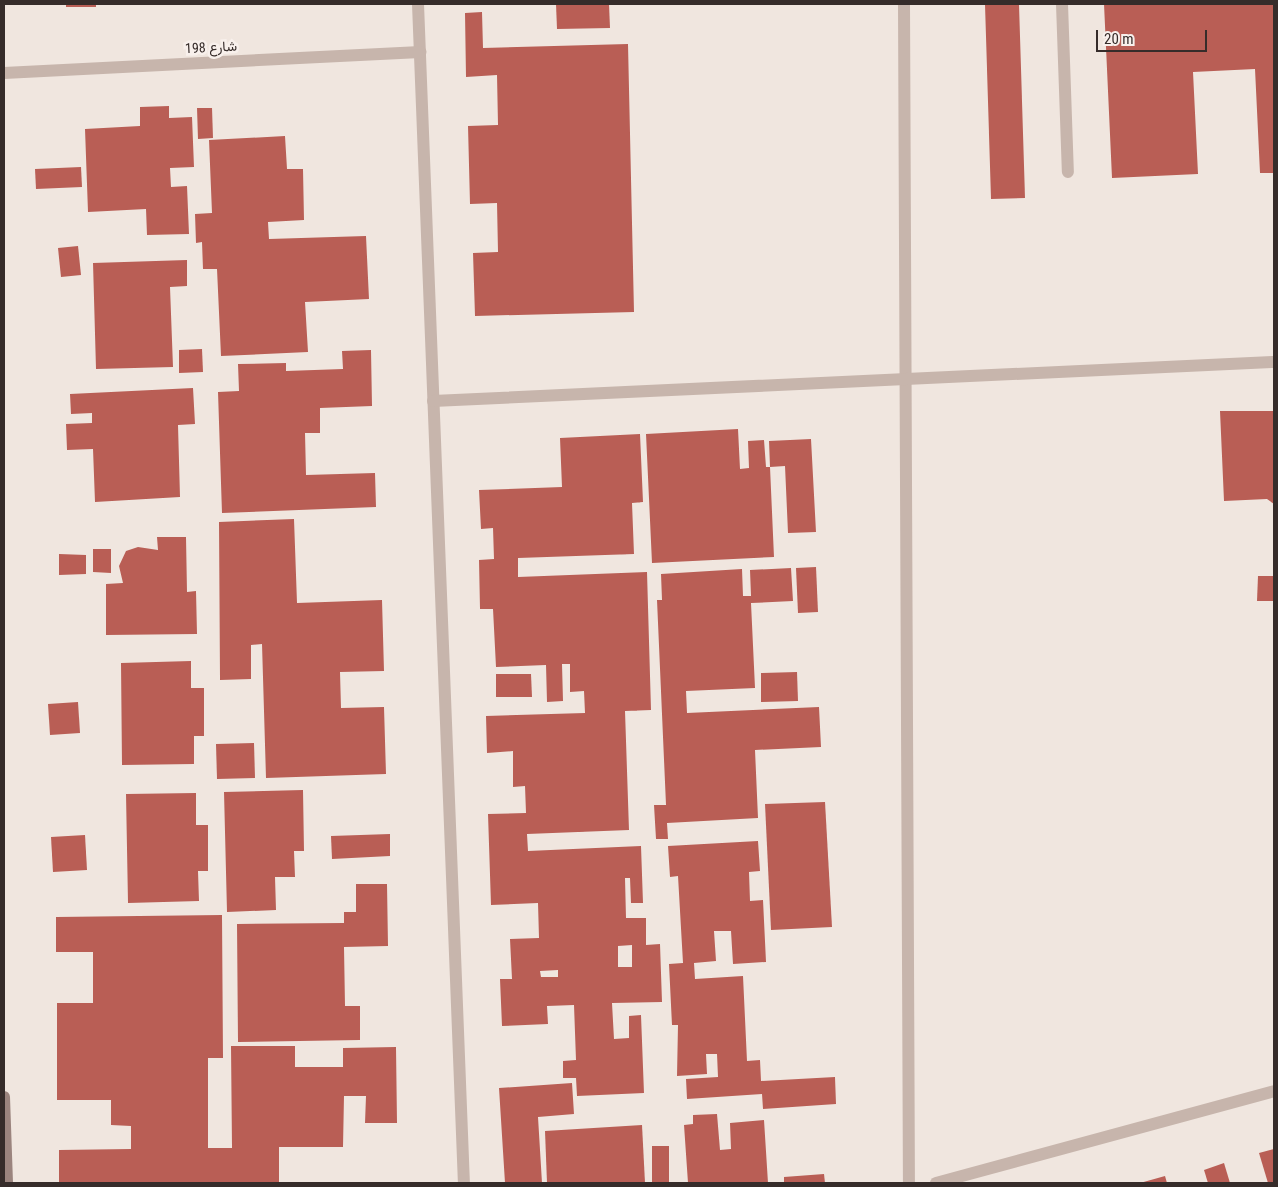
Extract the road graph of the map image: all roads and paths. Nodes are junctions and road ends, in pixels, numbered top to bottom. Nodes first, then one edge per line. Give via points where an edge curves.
1 (418, 4) edge
2 (904, 4) edge
3 (1062, 4) edge
4 (420, 52) junction
5 (4, 73) edge
6 (1068, 172) dead end
7 (1274, 362) edge
8 (906, 379) junction
9 (433, 401) junction
10 (1274, 1091) edge
11 (4, 1097) edge
12 (6, 1183) edge
13 (464, 1183) edge
14 (909, 1183) edge
15 (936, 1183) edge

1 - 4 street
2 - 8 street
3 - 6 street
4 - 5 street, شارع 198
4 - 9 street
7 - 8 street
8 - 9 street
8 - 14 street
9 - 13 street
10 - 15 street
11 - 12 main road

